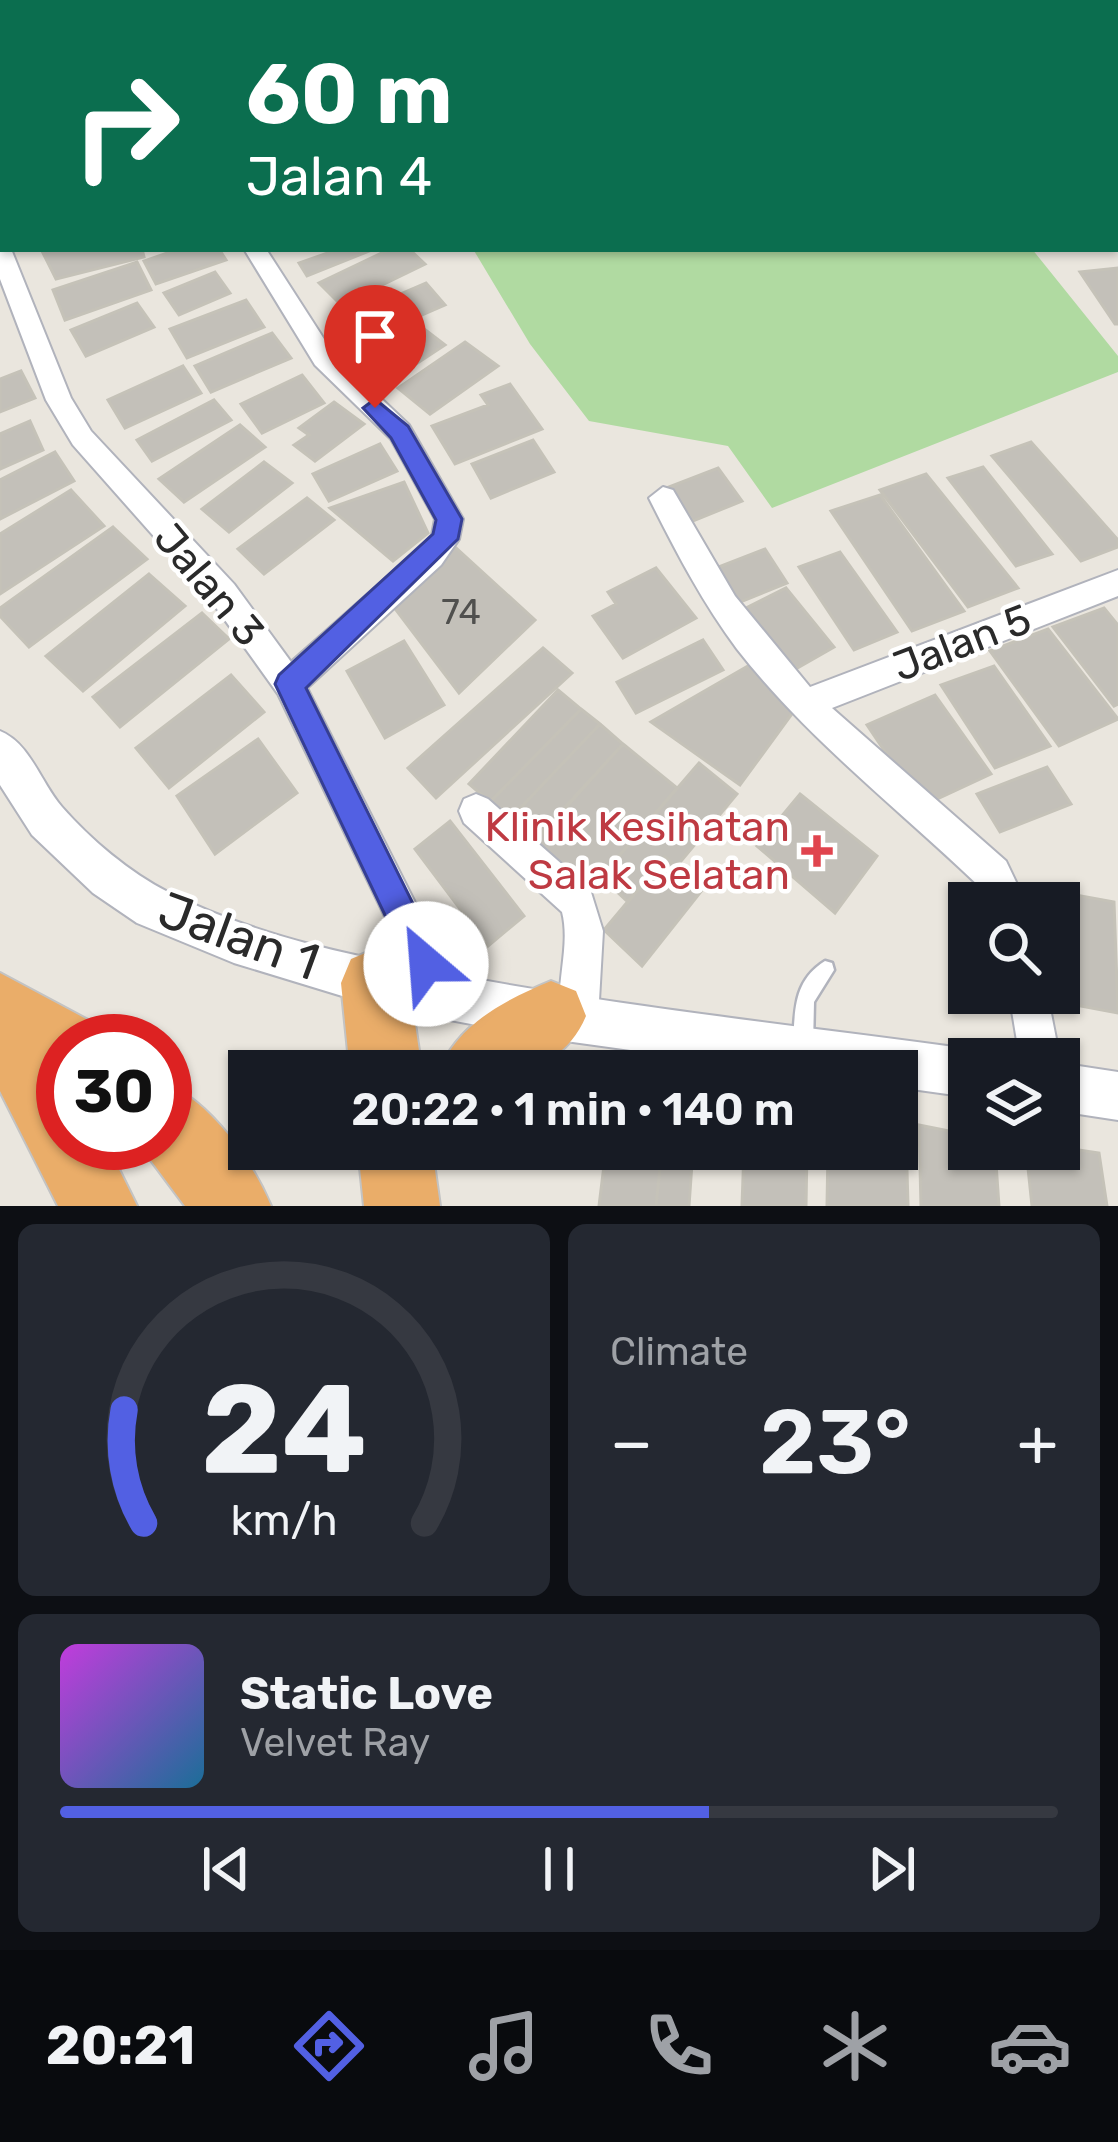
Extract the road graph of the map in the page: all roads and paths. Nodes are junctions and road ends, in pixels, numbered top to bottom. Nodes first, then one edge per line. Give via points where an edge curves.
1 (3, 252) edge
2 (256, 252) edge
3 (662, 498) dead end
4 (1118, 584) edge
5 (289, 684) junction
6 (806, 703) junction
7 (0, 750) edge
8 (476, 811) dead end
9 (997, 882) edge
10 (825, 970) dead end
11 (408, 988) junction
12 (0, 1008) edge
13 (565, 1017) junction
14 (0, 1018) edge
15 (36, 1030) edge
16 (803, 1048) junction
17 (392, 1050) edge
18 (497, 1050) edge
19 (948, 1070) edge
20 (36, 1087) edge
21 (1080, 1090) edge
22 (1118, 1096) edge
23 (192, 1154) edge
24 (80, 1170) edge
25 (99, 1206) edge
26 (233, 1206) edge

1 - 5 street, Jalan 3 via 59,400 82,438 223,593
2 - 5 street via 324,359 400,432 449,519 431,556
3 - 6 street via 724,607
4 - 6 street, Jalan 5
5 - 11 street, Jalan 3
6 - 9 street
7 - 11 street, Jalan 1 via 46,821 152,908 234,941
8 - 13 street via 577,902 585,931
10 - 16 lane via 805,999
11 - 13 street, Jalan 1
11 - 17 highway
12 - 15 highway
13 - 16 street, Jalan 1
13 - 18 highway
14 - 20 highway
16 - 19 street, Jalan 1
21 - 22 street
23 - 26 highway
24 - 25 highway

